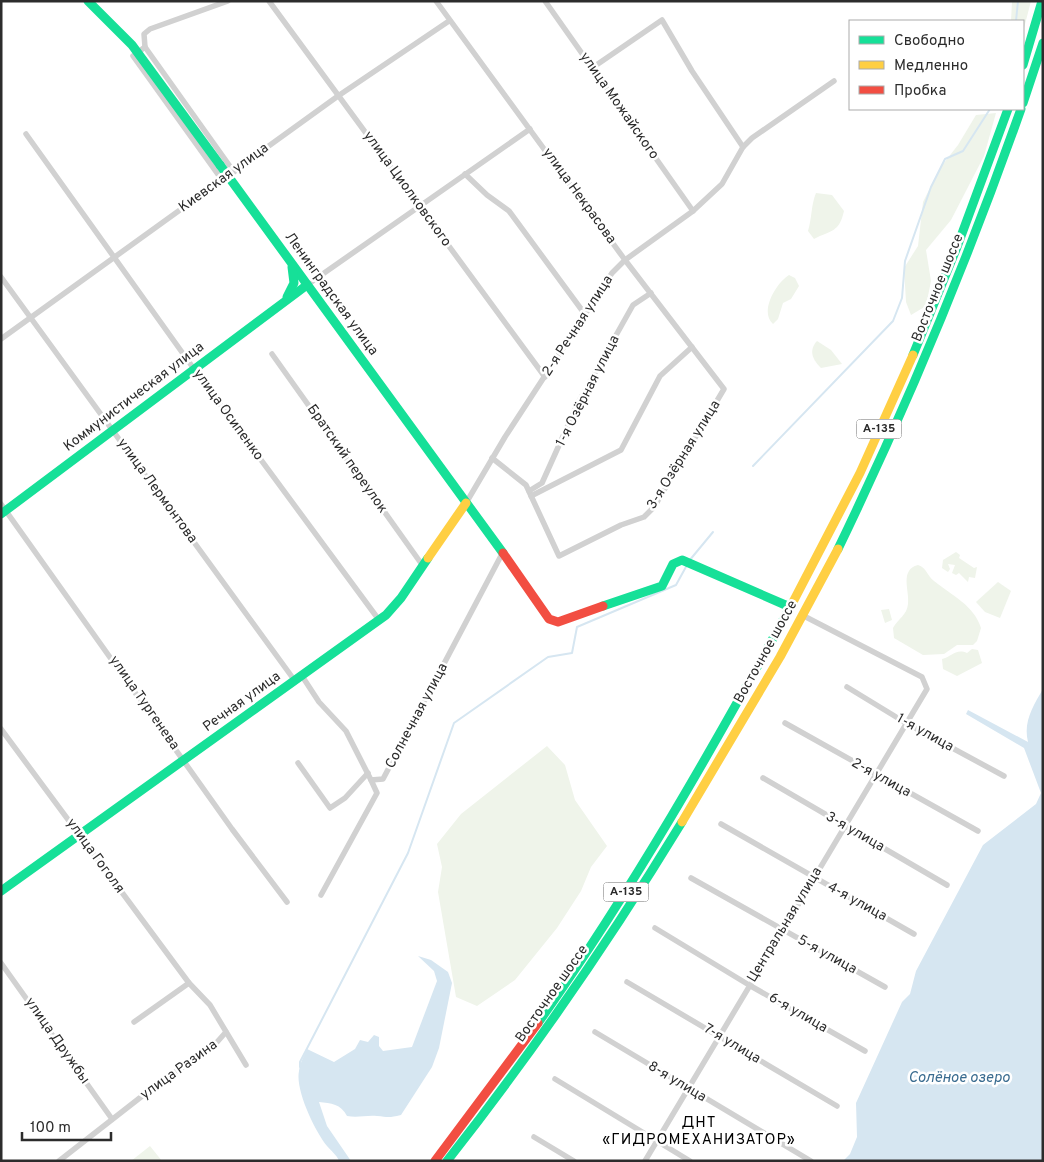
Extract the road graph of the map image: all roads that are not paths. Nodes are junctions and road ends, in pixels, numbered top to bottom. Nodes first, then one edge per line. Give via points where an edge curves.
1 (88, 1) edge
2 (228, 1) edge
3 (269, 1) edge
4 (436, 1) edge
5 (545, 1) edge
6 (1042, 1) edge
7 (450, 21) junction
8 (1043, 43) edge
9 (145, 47) junction
10 (1024, 62) edge
11 (592, 68) junction
12 (834, 81) dead end
13 (338, 96) junction
14 (1024, 100) edge
15 (1008, 110) edge
16 (1021, 110) edge
17 (530, 129) junction
18 (26, 134) dead end
19 (743, 147) junction
20 (465, 174) junction
21 (228, 176) junction
22 (419, 206) junction
23 (693, 211) junction
24 (115, 256) junction
25 (625, 260) junction
26 (290, 262) junction
27 (1, 277) edge
28 (307, 285) junction
29 (651, 293) junction
30 (284, 302) junction
31 (584, 313) junction
32 (31, 318) junction
33 (1, 339) edge
34 (692, 347) junction
35 (272, 354) dead end
36 (194, 369) junction
37 (545, 377) junction
38 (724, 389) joint
39 (112, 431) junction
40 (870, 450) junction
41 (881, 455) junction
42 (492, 458) junction
43 (530, 494) junction
44 (466, 503) junction
45 (3, 509) edge
46 (502, 552) junction
47 (423, 566) junction
48 (790, 607) junction
49 (802, 615) junction
50 (379, 620) junction
51 (299, 678) junction
52 (847, 687) dead end
53 (785, 723) dead end
54 (906, 723) junction
55 (1, 729) edge
56 (708, 756) junction
57 (184, 760) junction
58 (298, 763) dead end
59 (368, 773) junction
60 (875, 775) junction
61 (1004, 776) dead end
62 (763, 778) dead end
63 (371, 780) junction
64 (705, 784) junction
65 (721, 824) dead end
66 (844, 826) junction
67 (978, 831) dead end
68 (79, 835) junction
69 (691, 878) dead end
70 (814, 878) junction
71 (947, 885) dead end
72 (1, 891) edge
73 (320, 895) dead end
74 (287, 902) dead end
75 (655, 928) dead end
76 (782, 930) junction
77 (914, 934) dead end
78 (1, 963) edge
79 (627, 982) dead end
80 (189, 983) junction
81 (749, 985) junction
82 (884, 987) dead end
83 (134, 1022) dead end
84 (226, 1032) junction
85 (595, 1032) dead end
86 (719, 1037) junction
87 (864, 1050) dead end
88 (246, 1065) dead end
89 (555, 1079) dead end
90 (688, 1088) junction
91 (837, 1106) dead end
92 (112, 1119) junction
93 (534, 1137) dead end
94 (657, 1140) junction
95 (811, 1160) edge
96 (59, 1161) edge
97 (435, 1161) edge
98 (447, 1161) edge
99 (574, 1161) edge
100 (644, 1161) edge
101 (690, 1161) edge

1 - 21 main road, Ленинградская улица, bridge via 132,45
2 - 9 street via 150,29 144,34
3 - 13 street, улица Циолковского
4 - 7 street, улица Некрасова
5 - 11 street, улица Можайского
6 - 10 main road
7 - 13 street, Киевская улица
7 - 17 street, улица Некрасова
8 - 14 main road
9 - 21 street
9 - 21 street via 133,56
11 - 19 street via 662,20
11 - 23 street, улица Можайского
12 - 19 street, 2-я Речная улица
13 - 21 street, Киевская улица
13 - 22 street, улица Циолковского
15 - 40 main road, Восточное шоссе / А-135 via 924,326
16 - 41 main road, Восточное шоссе / А-135 via 993,189
17 - 20 street, Коммунистическая улица
17 - 25 street, улица Некрасова
18 - 24 street, улица Осипенко
19 - 23 street, 2-я Речная улица via 722,184
20 - 22 street, Коммунистическая улица
20 - 31 street via 509,211
21 - 24 street, Киевская улица
21 - 26 main road, Ленинградская улица
22 - 28 street, Коммунистическая улица
22 - 37 street, улица Циолковского
23 - 25 street, 2-я Речная улица
24 - 32 street, Киевская улица
24 - 36 street, улица Осипенко
25 - 29 street, улица Некрасова
25 - 31 street, 2-я Речная улица
26 - 28 main road, Ленинградская улица
26 - 30 main road via 294,283
27 - 32 street, улица Лермонтова
28 - 30 main road, Коммунистическая улица
28 - 44 main road, Ленинградская улица
29 - 34 street, улица Некрасова
29 - 43 street, 1-я Озёрная улица via 633,306 578,403 542,482
30 - 36 main road, Коммунистическая улица
31 - 37 street, 2-я Речная улица
32 - 33 street, Киевская улица
32 - 39 street, улица Лермонтова
34 - 38 street, улица Некрасова
34 - 43 street via 660,376 621,450
35 - 47 street, Братский переулок
36 - 39 main road, Коммунистическая улица
36 - 50 street, улица Осипенко
37 - 42 street, 2-я Речная улица
38 - 43 street, 3-я Озёрная улица via 654,507 644,517 559,556
39 - 45 main road, Коммунистическая улица
39 - 51 street, улица Лермонтова
40 - 41 main road via 877,448
40 - 48 main road, Восточное шоссе / А-135
41 - 49 main road, Восточное шоссе / А-135
42 - 43 street via 526,485
42 - 44 street, 2-я Речная улица
44 - 46 main road, Ленинградская улица
44 - 47 main road, Речная улица
45 - 57 street, улица Тургенева
46 - 48 main road, Ленинградская улица via 542,610 558,622 662,586 673,564 682,560
46 - 63 street, Солнечная улица via 383,779
47 - 50 main road, Речная улица via 393,608
48 - 56 main road, Восточное шоссе / А-135
49 - 54 street, Центральная улица via 922,677 927,689
49 - 64 main road, Восточное шоссе / А-135
50 - 51 main road, Речная улица
51 - 57 main road, Речная улица
51 - 59 street via 346,731
52 - 54 street, 1-я улица
53 - 60 street, 2-я улица
54 - 60 street, Центральная улица
54 - 61 street, 1-я улица
55 - 68 street, улица Гоголя
56 - 64 main road via 689,794 689,801
56 - 97 main road, Восточное шоссе / А-135 via 565,985
57 - 68 main road, Речная улица
57 - 74 street, улица Тургенева
58 - 59 street via 330,808 345,798
59 - 63 street
60 - 66 street, Центральная улица
60 - 67 street, 2-я улица
62 - 66 street, 3-я улица
63 - 73 street, Солнечная улица via 377,793
64 - 98 main road, Восточное шоссе / А-135 via 652,874 589,967
65 - 70 street, 4-я улица
66 - 70 street, Центральная улица
66 - 71 street, 3-я улица
68 - 72 main road, Речная улица
68 - 80 street, улица Гоголя
69 - 76 street, 5-я улица
70 - 76 street, Центральная улица
70 - 77 street, 4-я улица
75 - 81 street, 6-я улица
76 - 81 street, Центральная улица
76 - 82 street, 5-я улица
78 - 92 street, улица Дружбы
79 - 86 street, 7-я улица
80 - 83 street
80 - 84 street, улица Гоголя via 210,1005
81 - 86 street, Центральная улица
81 - 87 street, 6-я улица
84 - 88 street, улица Гоголя
84 - 92 street, улица Разина via 210,1050 164,1079
85 - 90 street, 8-я улица
86 - 90 street, Центральная улица
86 - 91 street, 7-я улица
89 - 94 street
90 - 94 street, Центральная улица
90 - 95 street, 8-я улица
92 - 96 street, улица Разина
93 - 99 street
94 - 100 street, Центральная улица
94 - 101 street

